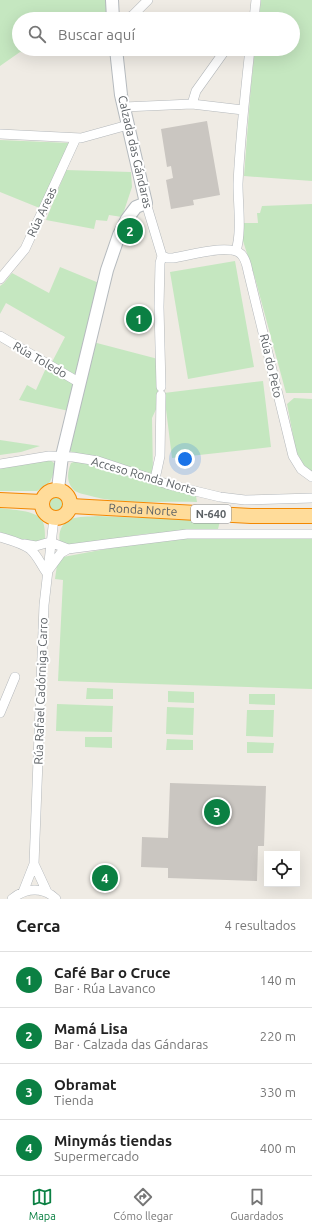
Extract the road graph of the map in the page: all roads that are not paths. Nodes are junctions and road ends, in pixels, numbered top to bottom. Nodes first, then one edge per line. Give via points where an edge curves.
1 (112, 0) edge
2 (148, 0) edge
3 (256, 0) edge
4 (113, 12) edge
5 (136, 12) edge
6 (255, 12) edge
7 (117, 56) edge
8 (221, 56) edge
9 (249, 56) edge
10 (192, 104) junction
11 (124, 107) junction
12 (243, 110) junction
13 (128, 125) junction
14 (0, 134) edge
15 (76, 138) junction
16 (146, 203) junction
17 (236, 251) junction
18 (161, 255) junction
19 (1, 278) edge
20 (0, 337) edge
21 (80, 383) junction
22 (62, 456) junction
23 (0, 464) edge
24 (312, 477) edge
25 (155, 479) junction
26 (58, 490) junction
27 (312, 498) edge
28 (0, 500) edge
29 (42, 502) junction
30 (70, 506) junction
31 (312, 516) edge
32 (54, 518) junction
33 (312, 534) edge
34 (0, 537) edge
35 (50, 542) junction
36 (18, 543) junction
37 (68, 550) junction
38 (47, 573) junction
39 (15, 678) dead end
40 (0, 713) edge
41 (34, 864) junction
42 (23, 892) junction
43 (47, 892) junction
44 (11, 899) edge
45 (56, 899) edge

1 - 4 main road
2 - 5 street
3 - 6 street
7 - 11 main road, Calzada das Gándaras
8 - 10 street via 196,91
9 - 12 street
10 - 11 street
10 - 12 street
11 - 13 main road, Calzada das Gándaras
12 - 17 street
13 - 15 street via 87,138
13 - 16 main road, Calzada das Gándaras
14 - 15 street
15 - 19 street, Rúa Areas via 25,249
16 - 18 street, Calzada das Gándaras
16 - 21 main road via 132,211 119,235 107,270
17 - 18 street via 223,250 170,259
17 - 24 street, Rúa do Peto via 243,257 247,267 293,456 301,469
18 - 25 street via 160,456
20 - 21 street, Rúa Toledo
21 - 22 main road
22 - 23 street, Acceso Ronda Norte
22 - 25 street, Acceso Ronda Norte via 98,461
22 - 26 main road
25 - 27 street, Acceso Ronda Norte via 220,498
26 - 29 highway via 49,491
26 - 30 highway via 66,494
28 - 29 highway
29 - 32 highway via 43,511
30 - 31 highway, Ronda Norte / N-640 via 251,516
30 - 32 highway via 63,517
32 - 35 street, Rúa Rafael Cadórniga Carro
33 - 37 street via 180,535
34 - 36 street
35 - 36 street via 36,546
35 - 37 street
35 - 38 street, Rúa Rafael Cadórniga Carro
36 - 38 street via 30,549
37 - 38 street via 60,553
38 - 41 street, Rúa Rafael Cadórniga Carro
39 - 40 street
41 - 42 street, Rúa Rafael Cadórniga Carro
41 - 43 street, Rúa Rafael Cadórniga Carro
42 - 43 street
42 - 44 street
43 - 45 street

